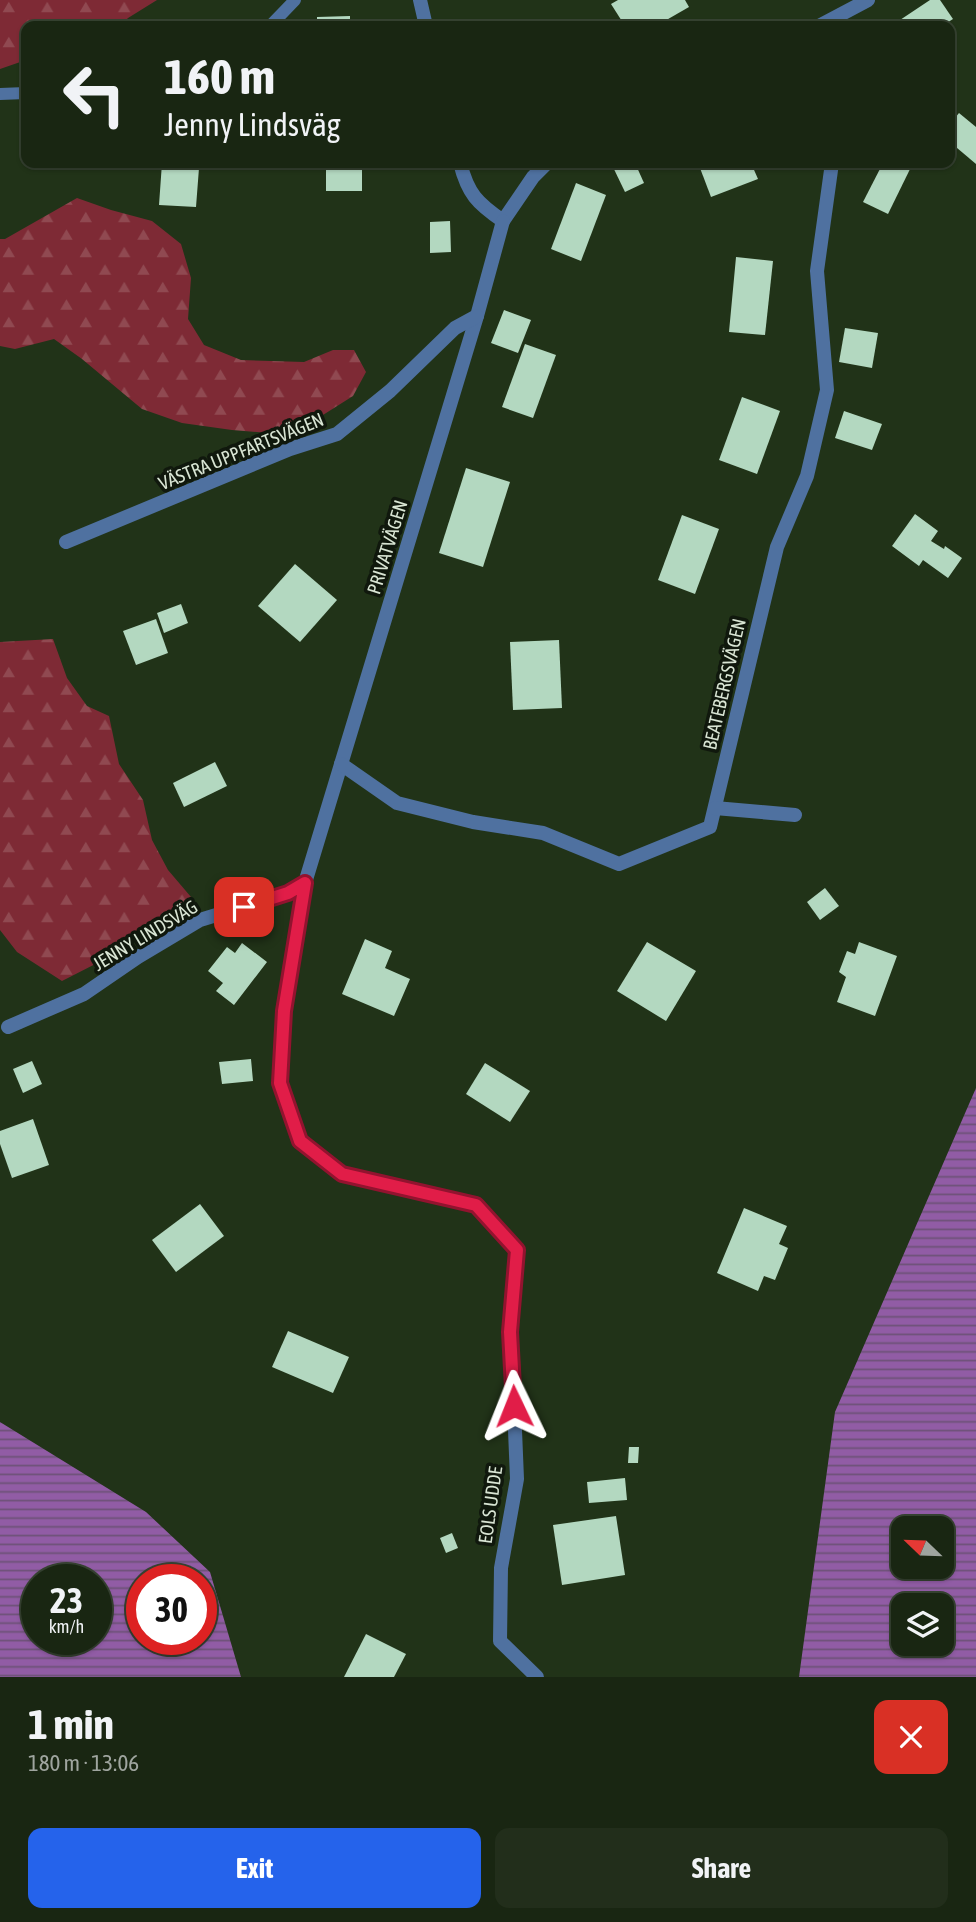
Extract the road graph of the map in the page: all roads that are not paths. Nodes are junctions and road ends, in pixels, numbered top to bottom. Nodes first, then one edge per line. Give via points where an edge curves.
1 (295, 0) edge
2 (420, 0) edge
3 (868, 0) edge
4 (850, 10) junction
5 (275, 21) edge
6 (425, 21) edge
7 (829, 21) edge
8 (849, 21) edge
9 (21, 93) edge
10 (0, 94) edge
11 (461, 168) edge
12 (542, 168) edge
13 (831, 168) edge
14 (503, 221) junction
15 (477, 316) junction
16 (66, 542) dead end
17 (341, 764) junction
18 (715, 808) junction
19 (795, 815) dead end
20 (305, 883) junction
21 (8, 1027) dead end
22 (537, 1677) edge

1 - 5 lane
2 - 6 street
3 - 4 street
4 - 7 street
4 - 8 street
9 - 10 lane
11 - 14 street via 465,183 481,206
12 - 14 street, PRIVATVÄGEN
13 - 18 street, BEATEBERGSVÄGEN via 817,271 827,390 807,476 777,547
14 - 15 street, PRIVATVÄGEN
15 - 16 street, VÄSTRA UPPFARTSVÄGEN via 455,328 337,434
15 - 17 street, PRIVATVÄGEN
17 - 18 street, BEATEBERGSVÄGEN via 397,803 543,833 619,864 710,827
17 - 20 street, PRIVATVÄGEN
18 - 19 street
20 - 21 street, JENNY LINDSVÄG via 288,893 200,920 84,994
20 - 22 street, EOLS UDDE via 284,1011 280,1083 300,1141 342,1174 476,1205 517,1250 510,1332 517,1479 501,1568 500,1641

